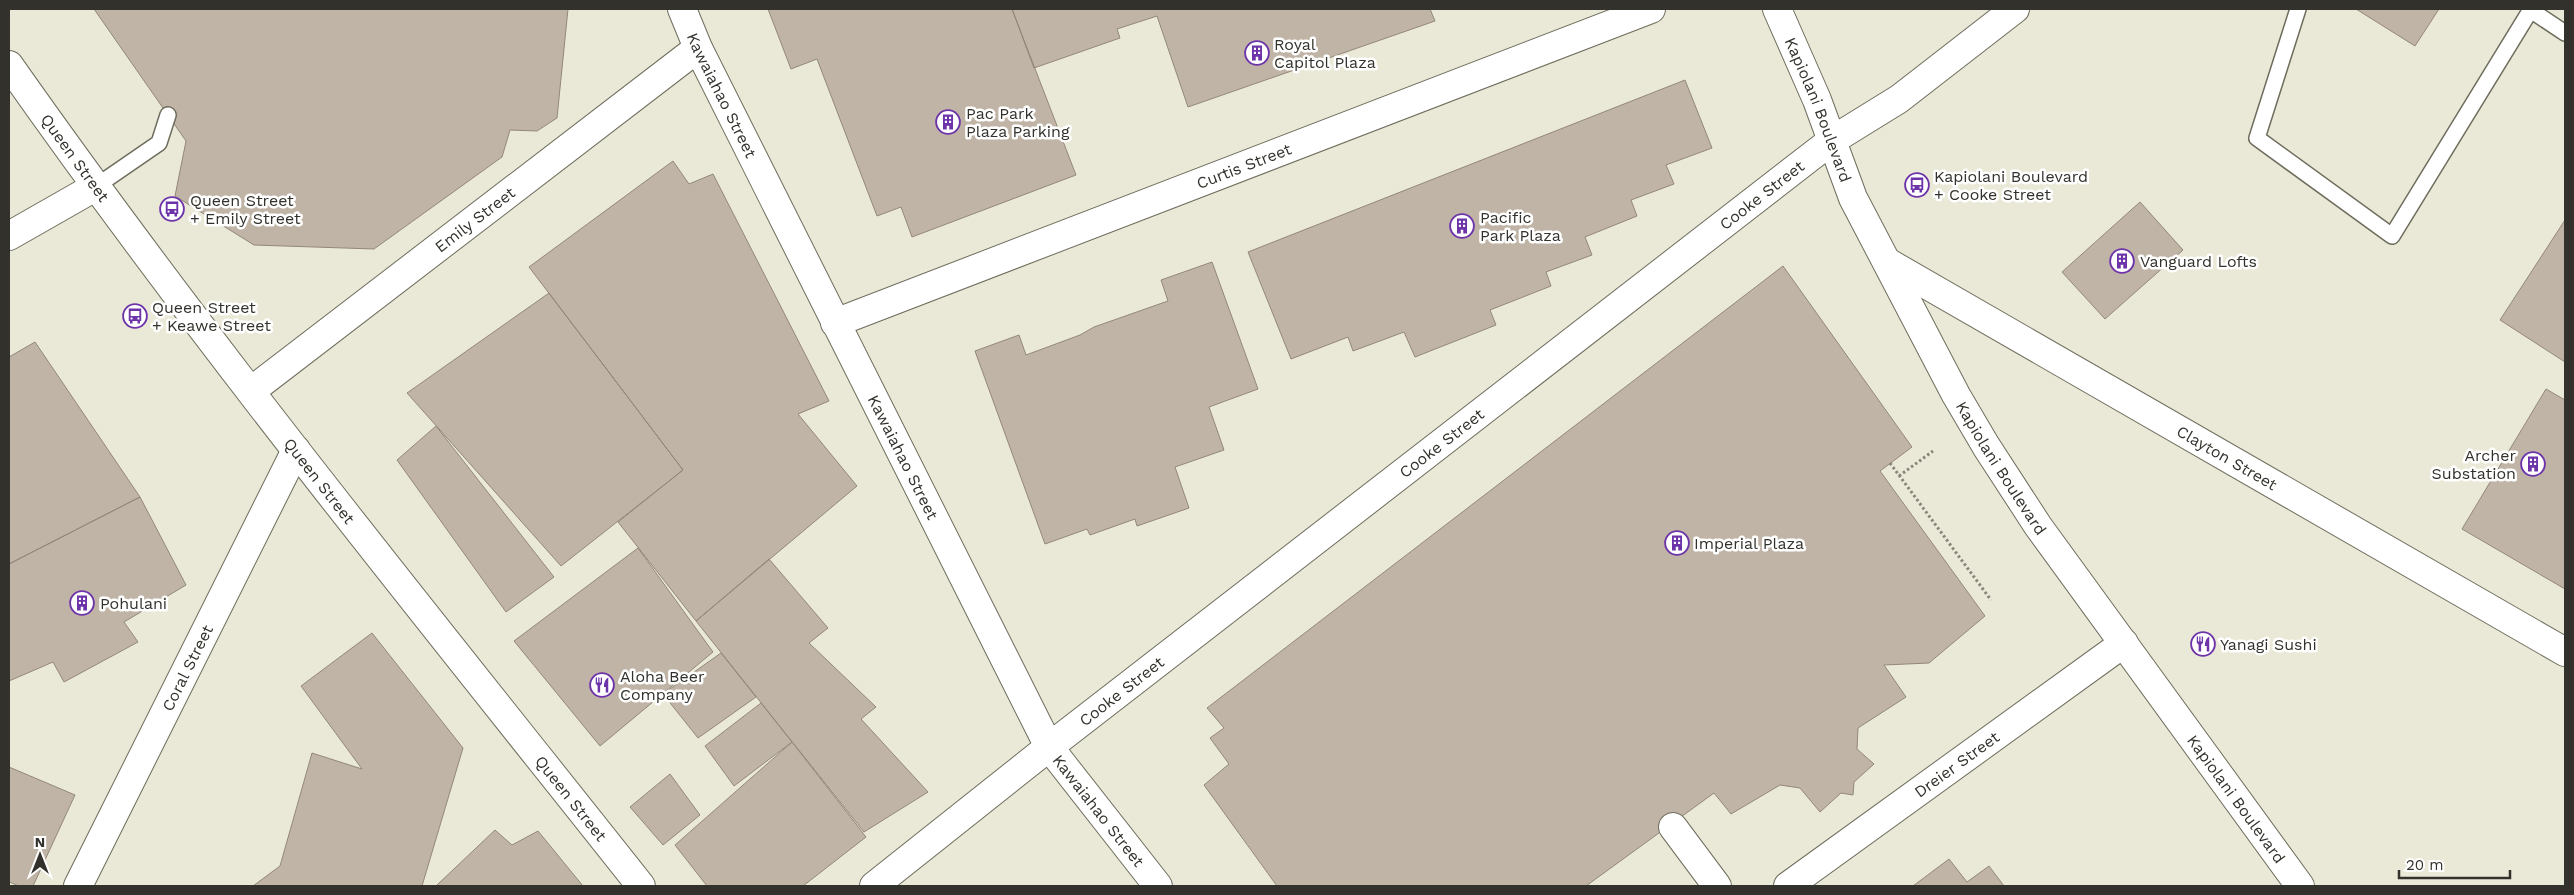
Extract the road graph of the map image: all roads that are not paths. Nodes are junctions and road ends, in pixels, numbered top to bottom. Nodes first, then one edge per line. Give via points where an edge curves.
1 (682, 9) edge
2 (1652, 9) edge
3 (1777, 9) edge
4 (2015, 9) edge
5 (2298, 9) edge
6 (2530, 10) edge
7 (2565, 33) edge
8 (698, 48) junction
9 (9, 65) edge
10 (168, 115) dead end
11 (1831, 141) junction
12 (95, 188) junction
13 (9, 236) edge
14 (1889, 263) junction
15 (835, 323) junction
16 (251, 391) junction
17 (296, 450) junction
18 (2124, 643) junction
19 (2565, 652) edge
20 (1049, 747) junction
21 (1673, 827) dead end
22 (78, 886) edge
23 (642, 886) edge
24 (874, 886) edge
25 (1158, 886) edge
26 (1717, 886) edge
27 (1788, 886) edge
28 (2300, 886) edge

1 - 8 street, Kawaiahao Street
2 - 15 street, Curtis Street
3 - 11 street, Kapiolani Boulevard via 1817,100
4 - 11 street, Cooke Street via 1899,99
5 - 6 lane via 2257,138 2392,236
6 - 7 lane
8 - 15 street, Kawaiahao Street
8 - 16 street, Emily Street
9 - 12 street, Queen Street
10 - 12 lane via 160,143
11 - 14 street, Kapiolani Boulevard via 1853,198
11 - 20 street, Cooke Street
12 - 13 street
12 - 16 street, Queen Street
14 - 18 street, Kapiolani Boulevard via 1986,446 2038,526
14 - 19 street, Clayton Street
15 - 20 street, Kawaiahao Street
16 - 17 street, Queen Street
17 - 22 street, Coral Street
17 - 23 street, Queen Street
18 - 27 street, Dreier Street
18 - 28 street, Kapiolani Boulevard
20 - 24 street, Cooke Street
20 - 25 street, Kawaiahao Street
21 - 26 street

